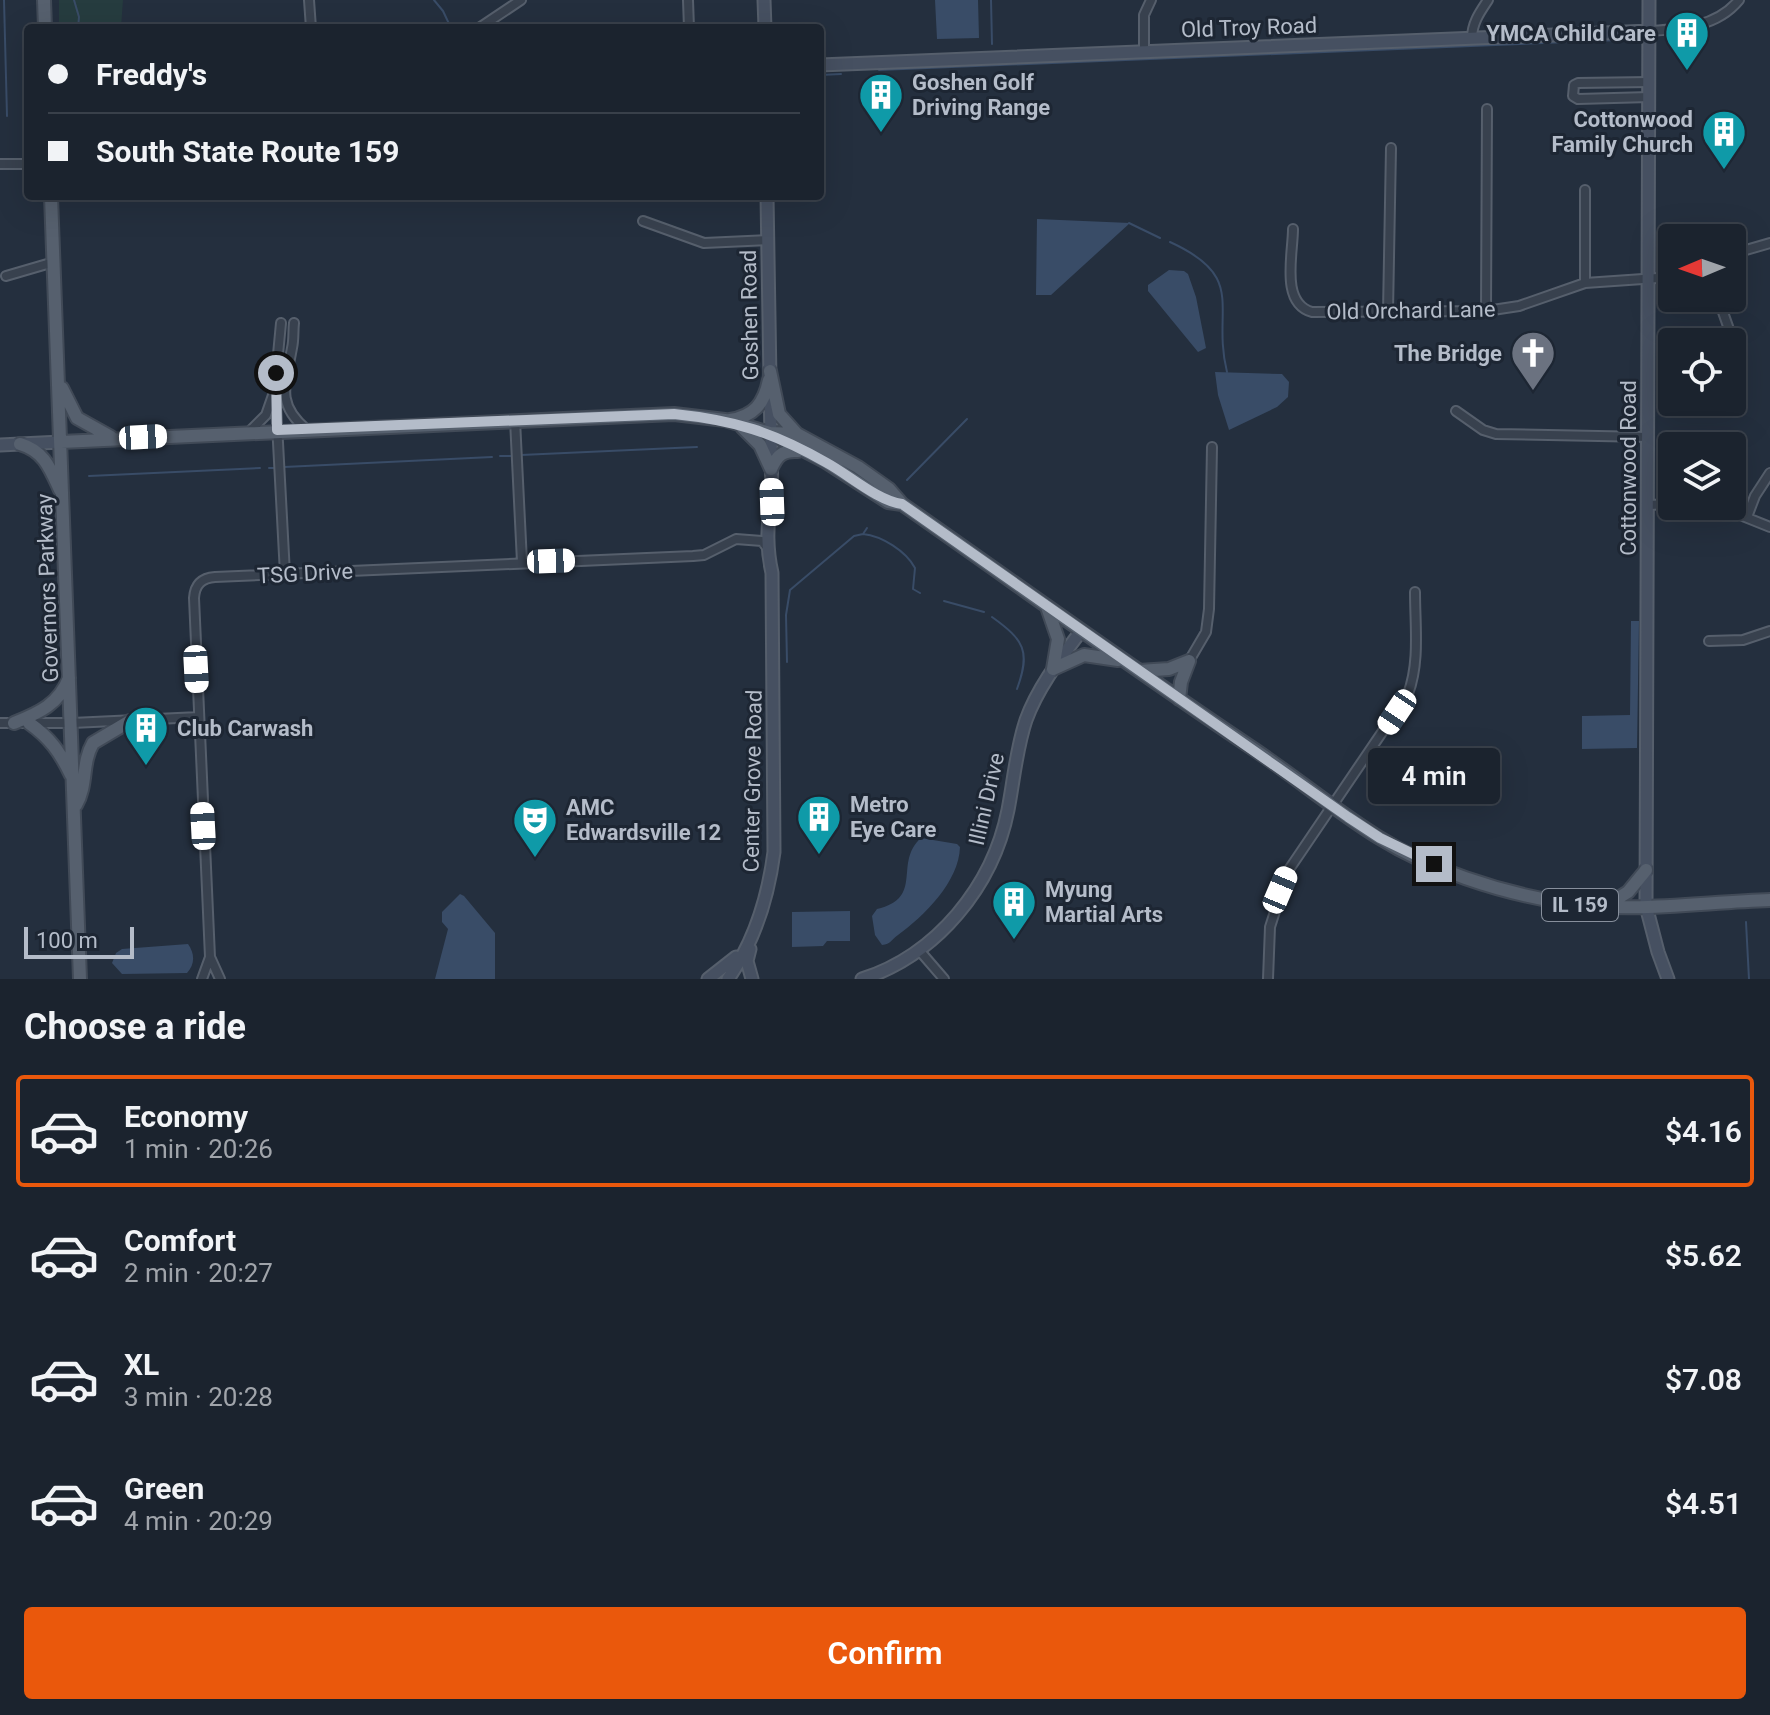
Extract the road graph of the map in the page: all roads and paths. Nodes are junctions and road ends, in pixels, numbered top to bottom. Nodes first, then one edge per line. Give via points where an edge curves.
1 (44, 0) edge
2 (309, 0) edge
3 (688, 0) edge
4 (764, 0) edge
5 (1151, 0) edge
6 (1488, 0) edge
7 (1649, 0) edge
8 (1739, 0) edge
9 (515, 2) edge
10 (45, 24) edge
11 (311, 24) edge
12 (485, 24) edge
13 (689, 24) edge
14 (765, 24) edge
15 (1650, 31) junction
16 (1472, 38) junction
17 (1144, 52) junction
18 (824, 65) edge
19 (1650, 82) junction
20 (1650, 97) junction
21 (1487, 109) dead end
22 (1391, 148) dead end
23 (0, 164) edge
24 (24, 164) edge
25 (1585, 190) dead end
26 (51, 200) edge
27 (767, 200) edge
28 (643, 221) dead end
29 (1293, 229) dead end
30 (768, 240) junction
31 (1770, 243) edge
32 (1746, 250) edge
33 (54, 262) junction
34 (6, 276) dead end
35 (1658, 278) edge
36 (1649, 279) junction
37 (1585, 283) junction
38 (1486, 311) junction
39 (1388, 312) junction
40 (281, 323) dead end
41 (294, 323) dead end
42 (770, 374) junction
43 (58, 379) junction
44 (275, 386) junction
45 (1456, 411) dead end
46 (515, 420) junction
47 (730, 421) junction
48 (306, 429) junction
49 (277, 430) junction
50 (249, 432) junction
51 (770, 433) junction
52 (797, 434) junction
53 (1648, 437) junction
54 (114, 438) junction
55 (61, 442) junction
56 (20, 444) junction
57 (0, 445) edge
58 (1212, 447) dead end
59 (806, 452) junction
60 (771, 469) junction
61 (1770, 473) edge
62 (63, 495) junction
63 (902, 504) junction
64 (1648, 505) junction
65 (1658, 505) edge
66 (1747, 517) joint
67 (1770, 527) edge
68 (522, 562) junction
69 (771, 567) junction
70 (285, 574) junction
71 (1415, 592) dead end
72 (1046, 606) junction
73 (1081, 631) junction
74 (1770, 631) edge
75 (1709, 641) dead end
76 (1124, 661) junction
77 (1189, 661) junction
78 (1053, 669) junction
79 (1139, 671) junction
80 (70, 675) junction
81 (1179, 699) junction
82 (199, 717) junction
83 (130, 721) junction
84 (0, 723) edge
85 (14, 723) junction
86 (29, 723) junction
87 (72, 723) junction
88 (74, 780) junction
89 (1332, 806) junction
90 (75, 808) junction
91 (1646, 870) junction
92 (1770, 900) edge
93 (1606, 906) junction
94 (1646, 906) junction
95 (752, 937) junction
96 (919, 950) junction
97 (210, 957) junction
98 (80, 979) edge
99 (202, 979) edge
100 (220, 979) edge
101 (708, 979) edge
102 (728, 979) edge
103 (752, 979) edge
104 (862, 979) edge
105 (944, 979) edge
106 (1268, 979) edge
107 (1668, 979) edge

1 - 10 main road
2 - 11 street
3 - 13 street
4 - 14 street
5 - 17 street via 1144,15
6 - 16 street
7 - 15 street
8 - 15 street via 1707,23
9 - 12 street
15 - 16 street, Old Troy Road
15 - 19 street, Cottonwood Road
16 - 17 street, Old Troy Road
17 - 18 street, Old Troy Road
19 - 20 street, Cottonwood Road
19 - 20 street via 1578,83 1572,92 1578,99
20 - 36 street, Cottonwood Road
21 - 38 street
22 - 39 street
23 - 24 street
25 - 37 street
26 - 33 main road, Governors Parkway
27 - 30 street, Goshen Road
28 - 30 street via 704,243
29 - 39 street, Old Orchard Lane via 1291,293 1299,307 1312,312
30 - 42 street, Goshen Road
31 - 32 street
33 - 34 street
33 - 43 main road, Governors Parkway
35 - 36 street, Old Orchard Lane
36 - 37 street, Old Orchard Lane
36 - 53 street, Cottonwood Road
37 - 38 street, Old Orchard Lane via 1519,306
38 - 39 street, Old Orchard Lane
40 - 44 street
41 - 48 street via 286,399 291,416
42 - 47 main road via 759,407
42 - 51 street, Goshen Road
42 - 52 main road via 779,414
43 - 54 main road via 77,418
43 - 55 main road, Governors Parkway
44 - 49 street
44 - 50 street via 266,415
45 - 53 street via 1496,434
46 - 47 main road via 674,414
46 - 48 main road
46 - 68 street
47 - 51 main road
47 - 60 main road via 760,445
48 - 49 main road
49 - 50 main road
49 - 70 street
50 - 54 main road
51 - 52 main road
51 - 59 main road
51 - 60 street, Center Grove Road
52 - 63 main road via 858,467
53 - 64 street, Cottonwood Road
54 - 55 main road
55 - 56 street
55 - 62 main road, Governors Parkway
56 - 57 street
56 - 62 main road via 43,456
58 - 77 street via 1209,609 1206,632
59 - 60 main road via 784,452
59 - 63 main road via 888,502
60 - 69 street, Center Grove Road via 776,544
61 - 66 street
62 - 80 main road, Governors Parkway
63 - 72 main road
64 - 65 street
64 - 91 street, Cottonwood Road
66 - 67 street
68 - 69 street, TSG Drive via 704,555 742,538 766,544
68 - 70 street, TSG Drive
69 - 95 street, Center Grove Road via 774,852
70 - 82 street, TSG Drive via 215,577 198,584 194,603
71 - 89 street via 1416,655 1408,694
72 - 73 main road
72 - 78 main road via 1058,639
73 - 76 main road, IL 159
73 - 78 street, Illini Drive
74 - 75 street via 1750,639
76 - 78 main road via 1084,655
76 - 79 main road, IL 159
77 - 79 main road
77 - 81 main road
78 - 96 street, Illini Drive via 1021,735 1008,809 991,862 951,922
79 - 81 main road, IL 159
80 - 85 main road via 57,700
80 - 87 main road, Governors Parkway
81 - 89 main road, IL 159
82 - 83 street
82 - 97 street, TSG Drive
83 - 87 street
83 - 90 main road via 93,743 85,765 85,790
84 - 85 street
85 - 86 street
86 - 87 street
86 - 88 main road via 60,751
87 - 88 main road, Governors Parkway
88 - 90 main road, Governors Parkway
89 - 93 main road, IL 159 via 1380,838 1466,877 1557,902
89 - 106 street via 1280,890 1268,939
90 - 98 main road, Governors Parkway
91 - 93 main road via 1628,892
91 - 94 street, Cottonwood Road
92 - 94 main road, IL 159
93 - 94 main road, IL 159
94 - 107 street, Cottonwood Road
95 - 101 street
95 - 102 street, Center Grove Road
95 - 103 street via 747,961
96 - 104 street, Illini Drive
96 - 105 street
97 - 99 street, TSG Drive
97 - 100 street, TSG Drive

